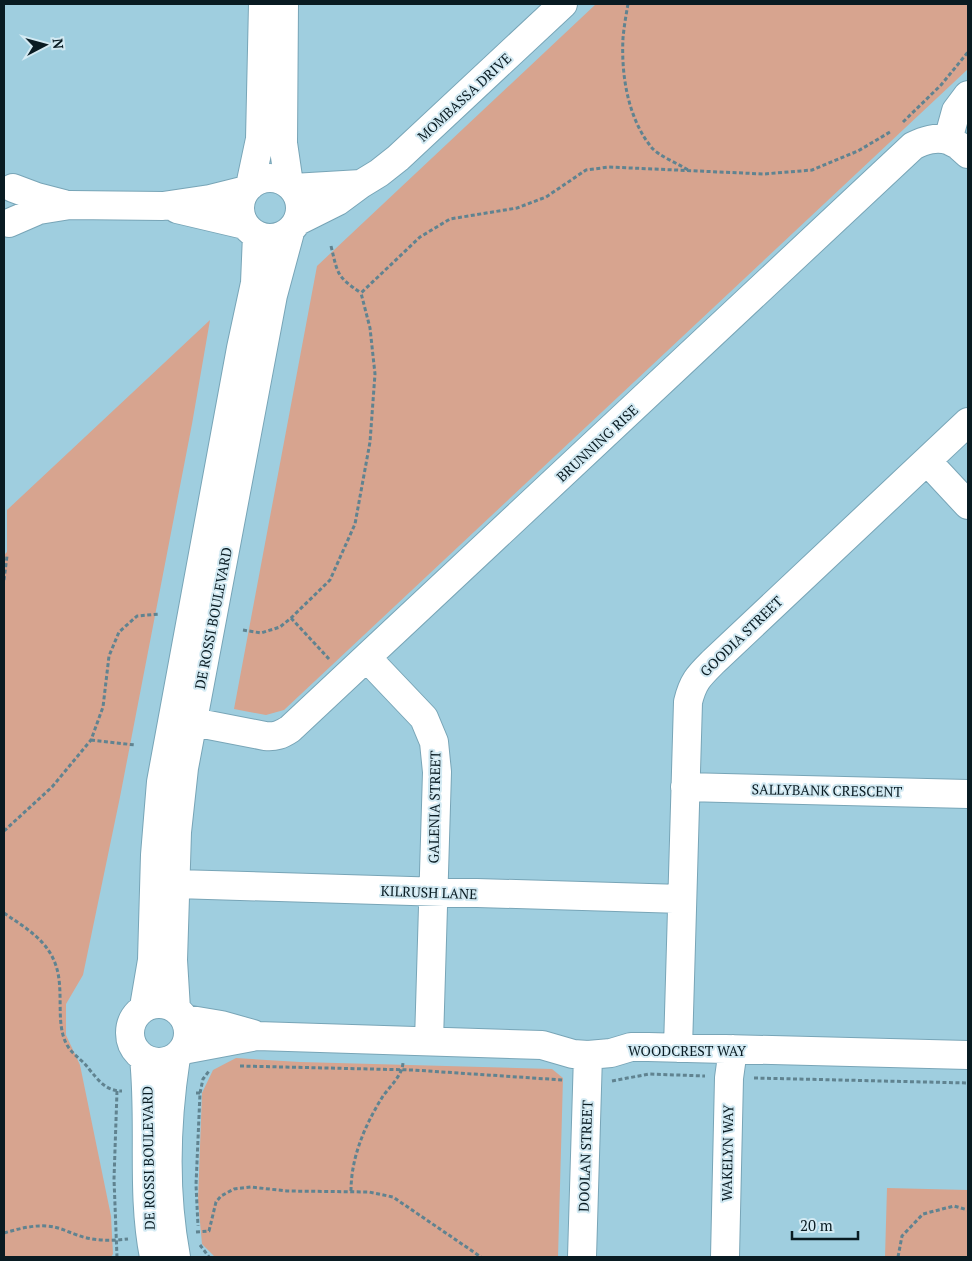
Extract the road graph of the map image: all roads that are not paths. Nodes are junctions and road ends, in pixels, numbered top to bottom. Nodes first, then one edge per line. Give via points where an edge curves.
1 (263, 4) edge
2 (284, 4) edge
3 (563, 4) edge
4 (968, 95) edge
5 (958, 147) edge
6 (7, 180) edge
7 (361, 184) junction
8 (291, 186) junction
9 (248, 188) junction
10 (70, 206) junction
11 (163, 206) junction
12 (7, 226) edge
13 (294, 226) junction
14 (251, 230) junction
15 (968, 422) edge
16 (927, 460) junction
17 (968, 505) edge
18 (368, 658) junction
19 (193, 722) junction
20 (685, 787) junction
21 (968, 794) edge
22 (176, 884) junction
23 (433, 892) junction
24 (682, 899) junction
25 (144, 1007) junction
26 (180, 1014) junction
27 (257, 1036) junction
28 (416, 1041) junction
29 (678, 1048) junction
30 (733, 1049) junction
31 (179, 1054) junction
32 (588, 1055) junction
33 (968, 1055) edge
34 (144, 1058) junction
35 (159, 1092) junction
36 (163, 1246) edge
37 (582, 1257) edge
38 (725, 1257) edge

1 - 9 street via 260,139
2 - 8 street via 282,143
3 - 7 street, MOMBASSA DRIVE via 398,158
4 - 5 street, BRUNNING RISE via 956,110
5 - 18 street, BRUNNING RISE via 933,138 914,146
6 - 10 street via 37,198
6 - 12 street via 16,196 17,206
7 - 8 street, MOMBASSA DRIVE
7 - 13 street, MOMBASSA DRIVE
8 - 9 street via 269,178
8 - 13 street via 300,204
9 - 11 street
9 - 14 street via 240,207 241,217
10 - 11 street
10 - 12 street via 39,210
11 - 14 street
13 - 14 street via 274,238 265,238
13 - 19 street, DE ROSSI BOULEVARD via 273,295
14 - 25 street, DE ROSSI BOULEVARD via 256,283 241,348 161,782 152,960
15 - 16 street, GOODIA STREET
16 - 17 street
16 - 20 street, GOODIA STREET via 700,674 688,702
18 - 19 street, BRUNNING RISE via 284,734 265,736
18 - 23 street, GALENIA STREET via 424,718 434,742
19 - 22 street, DE ROSSI BOULEVARD via 179,803
20 - 21 street, SALLYBANK CRESCENT
20 - 24 street, GOODIA STREET
22 - 23 street, KILRUSH LANE
22 - 26 street, DE ROSSI BOULEVARD via 173,968
23 - 24 street, KILRUSH LANE
23 - 28 street, GALENIA STREET
24 - 29 street, GOODIA STREET
25 - 26 street via 160,1003
25 - 34 street via 132,1020 130,1037 132,1046
26 - 27 street, WOODCREST WAY
26 - 31 street via 188,1035
27 - 28 street, WOODCREST WAY
27 - 31 street, WOODCREST WAY
28 - 32 street, WOODCREST WAY via 542,1045
29 - 30 street, WOODCREST WAY
29 - 32 street, WOODCREST WAY via 631,1047
30 - 33 street, WOODCREST WAY
30 - 38 street, WAKELYN WAY via 729,1078
31 - 34 street via 160,1062
31 - 35 street, DE ROSSI BOULEVARD
32 - 37 street, DOOLAN STREET
34 - 35 street, DE ROSSI BOULEVARD
35 - 36 street, DE ROSSI BOULEVARD via 146,1183

